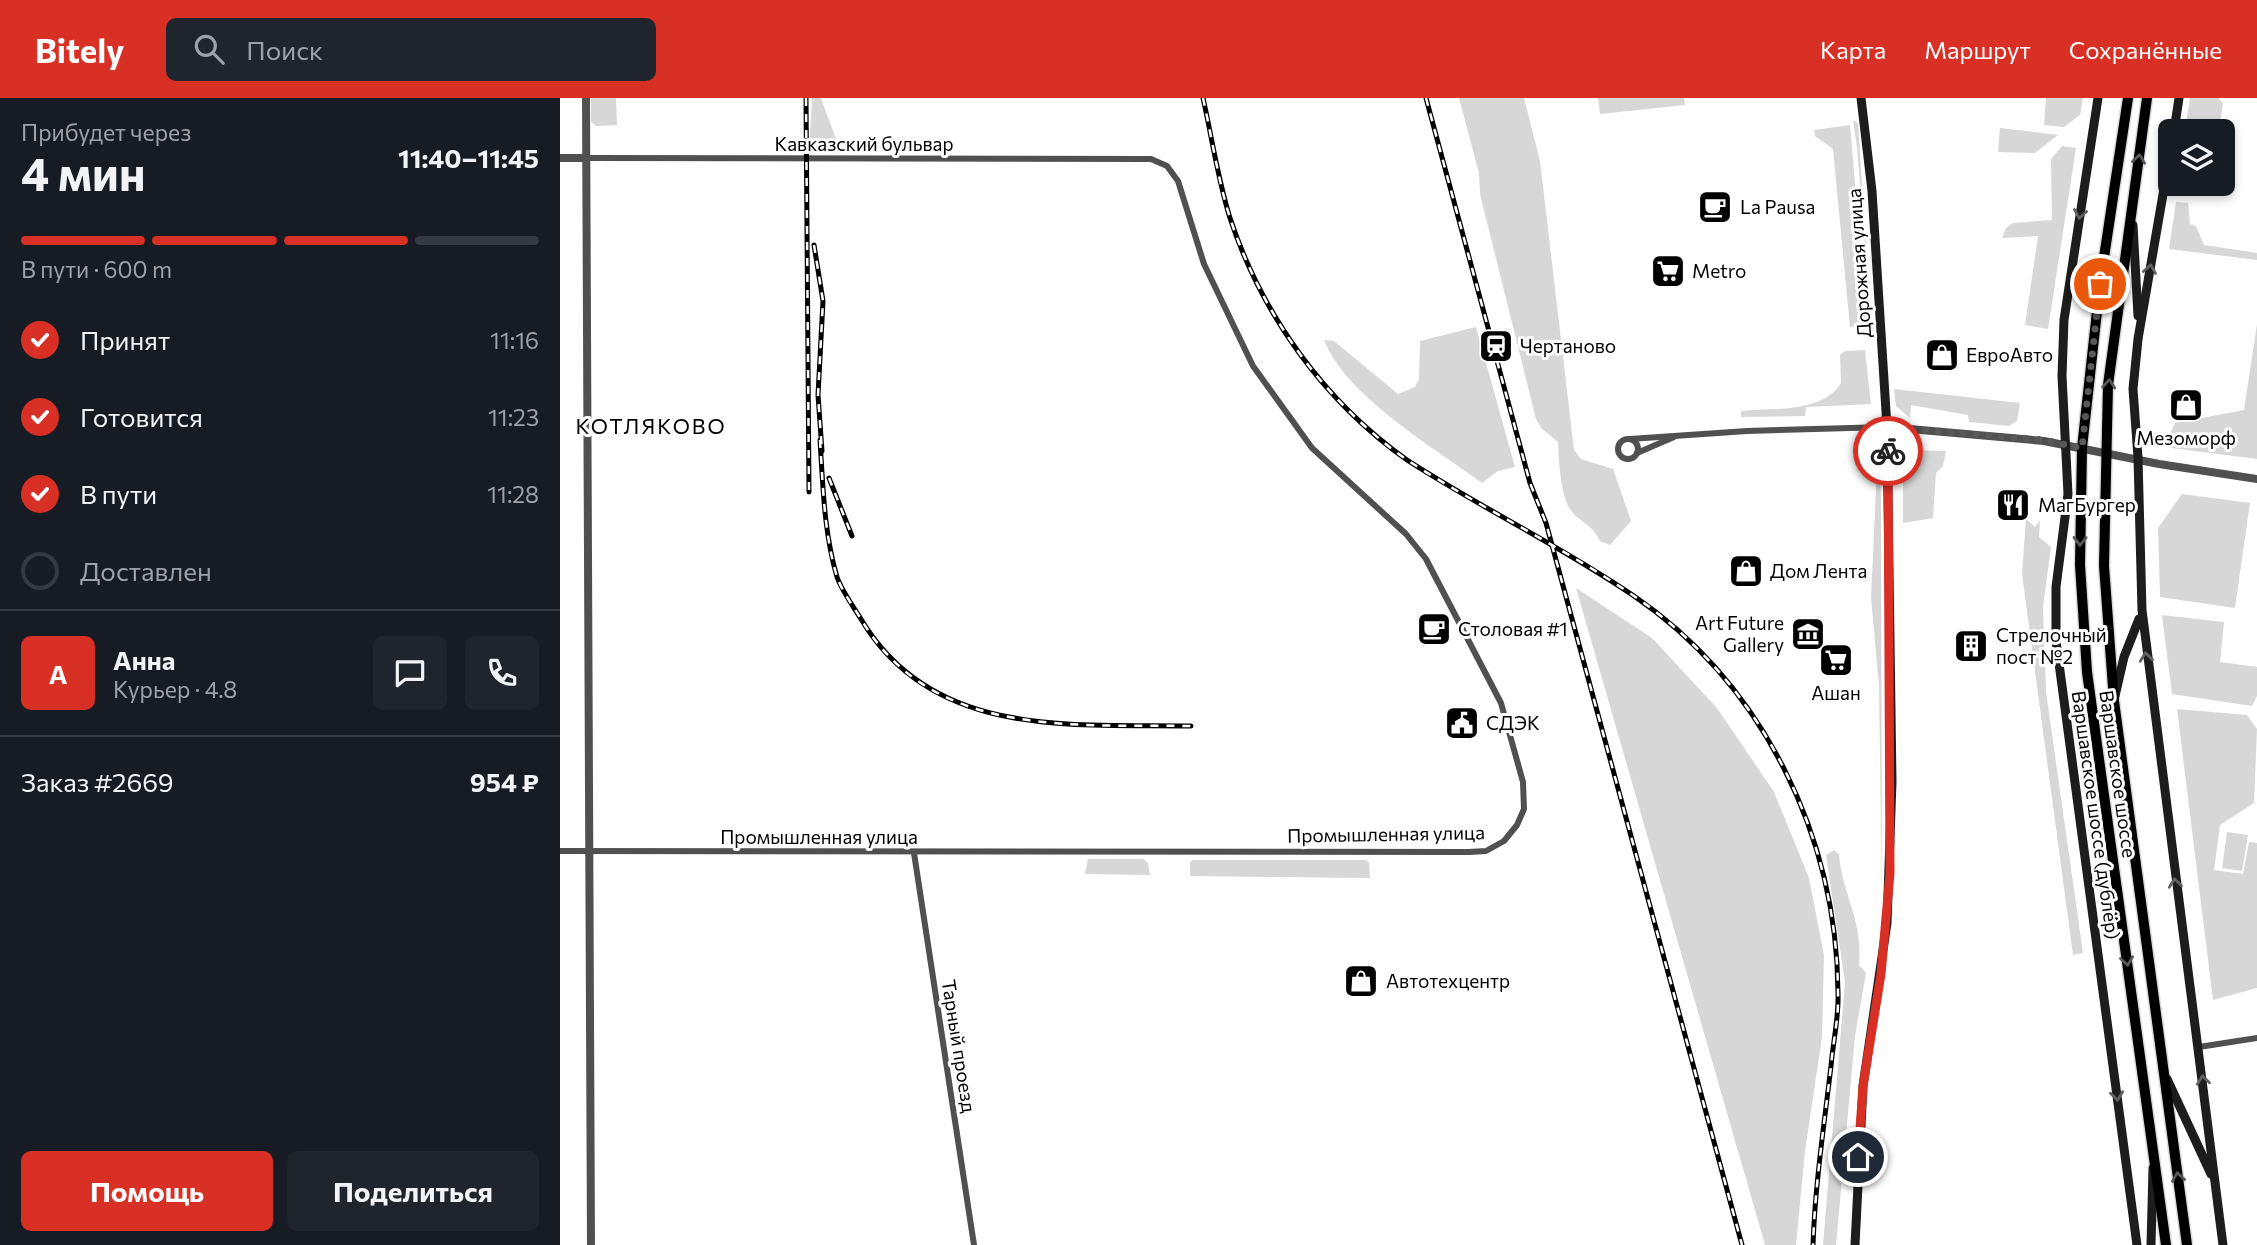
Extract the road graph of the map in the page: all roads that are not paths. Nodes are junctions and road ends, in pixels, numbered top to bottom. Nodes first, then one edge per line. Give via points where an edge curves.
1 (586, 98) edge
2 (1861, 98) edge
3 (2098, 98) edge
4 (2128, 98) edge
5 (2147, 98) edge
6 (2179, 98) edge
7 (2176, 119) edge
8 (560, 158) edge
9 (587, 158) junction
10 (1167, 166) joint
11 (2163, 196) edge
12 (2132, 213) junction
13 (2138, 339) junction
14 (1887, 427) junction
15 (1680, 435) junction
16 (1630, 439) junction
17 (2067, 445) junction
18 (2082, 448) junction
19 (2105, 452) junction
20 (1637, 453) junction
21 (2138, 458) junction
22 (2257, 479) edge
23 (2142, 610) junction
24 (2114, 701) junction
25 (560, 851) edge
26 (590, 852) junction
27 (914, 853) junction
28 (2257, 1038) edge
29 (2199, 1047) junction
30 (2164, 1070) junction
31 (2154, 1156) junction
32 (2218, 1196) junction
33 (591, 1245) edge
34 (974, 1245) edge
35 (1855, 1245) edge
36 (2137, 1245) edge
37 (2151, 1245) edge
38 (2166, 1245) edge
39 (2187, 1245) edge
40 (2223, 1245) edge

1 - 9 street
2 - 14 main road, Дорожная улица via 1872,191
3 -> 17 main road, Варшавское шоссе (дублёр) via 2064,320
4 - 18 main road, Варшавское шоссе via 2100,284
12 -> 5 main road, Варшавское шоссе
6 - 7 main road
8 - 9 street, Кавказский бульвар
9 - 10 street, Кавказский бульвар via 1151,159
9 - 26 street
10 - 27 street, Промышленная улица via 1178,181 1204,264 1253,366 1312,448 1406,534 1426,559 1501,703 1523,782 1521,817 1504,841 1486,851
13 -> 11 main road
12 - 13 main road
19 -> 12 main road, Варшавское шоссе via 2109,376
13 - 21 main road via 2133,408
14 - 15 street
14 - 17 street
14 - 35 main road, Дорожная улица via 1890,873 1862,1099
15 - 16 street
15 - 20 street
16 - 20 street via 1638,446
16 - 20 street via 1618,444 1618,454 1630,459
17 - 18 street
17 -> 36 main road, Варшавское шоссе (дублёр) via 2068,494 2056,587 2060,690
18 - 19 street
18 -> 31 main road, Варшавское шоссе via 2080,565 2087,673
19 - 21 street
19 - 24 main road, Варшавское шоссе via 2104,566
21 - 22 street
21 - 23 main road
23 - 24 main road
29 -> 23 main road
24 - 30 main road, Варшавское шоссе
25 - 26 street, Промышленная улица
26 - 27 street, Промышленная улица
26 - 33 street
27 - 34 street, Тарный проезд
28 - 29 street
32 -> 29 main road
30 - 32 main road
39 -> 30 main road, Варшавское шоссе
31 - 37 main road
31 - 38 main road, Варшавское шоссе
32 - 40 main road

